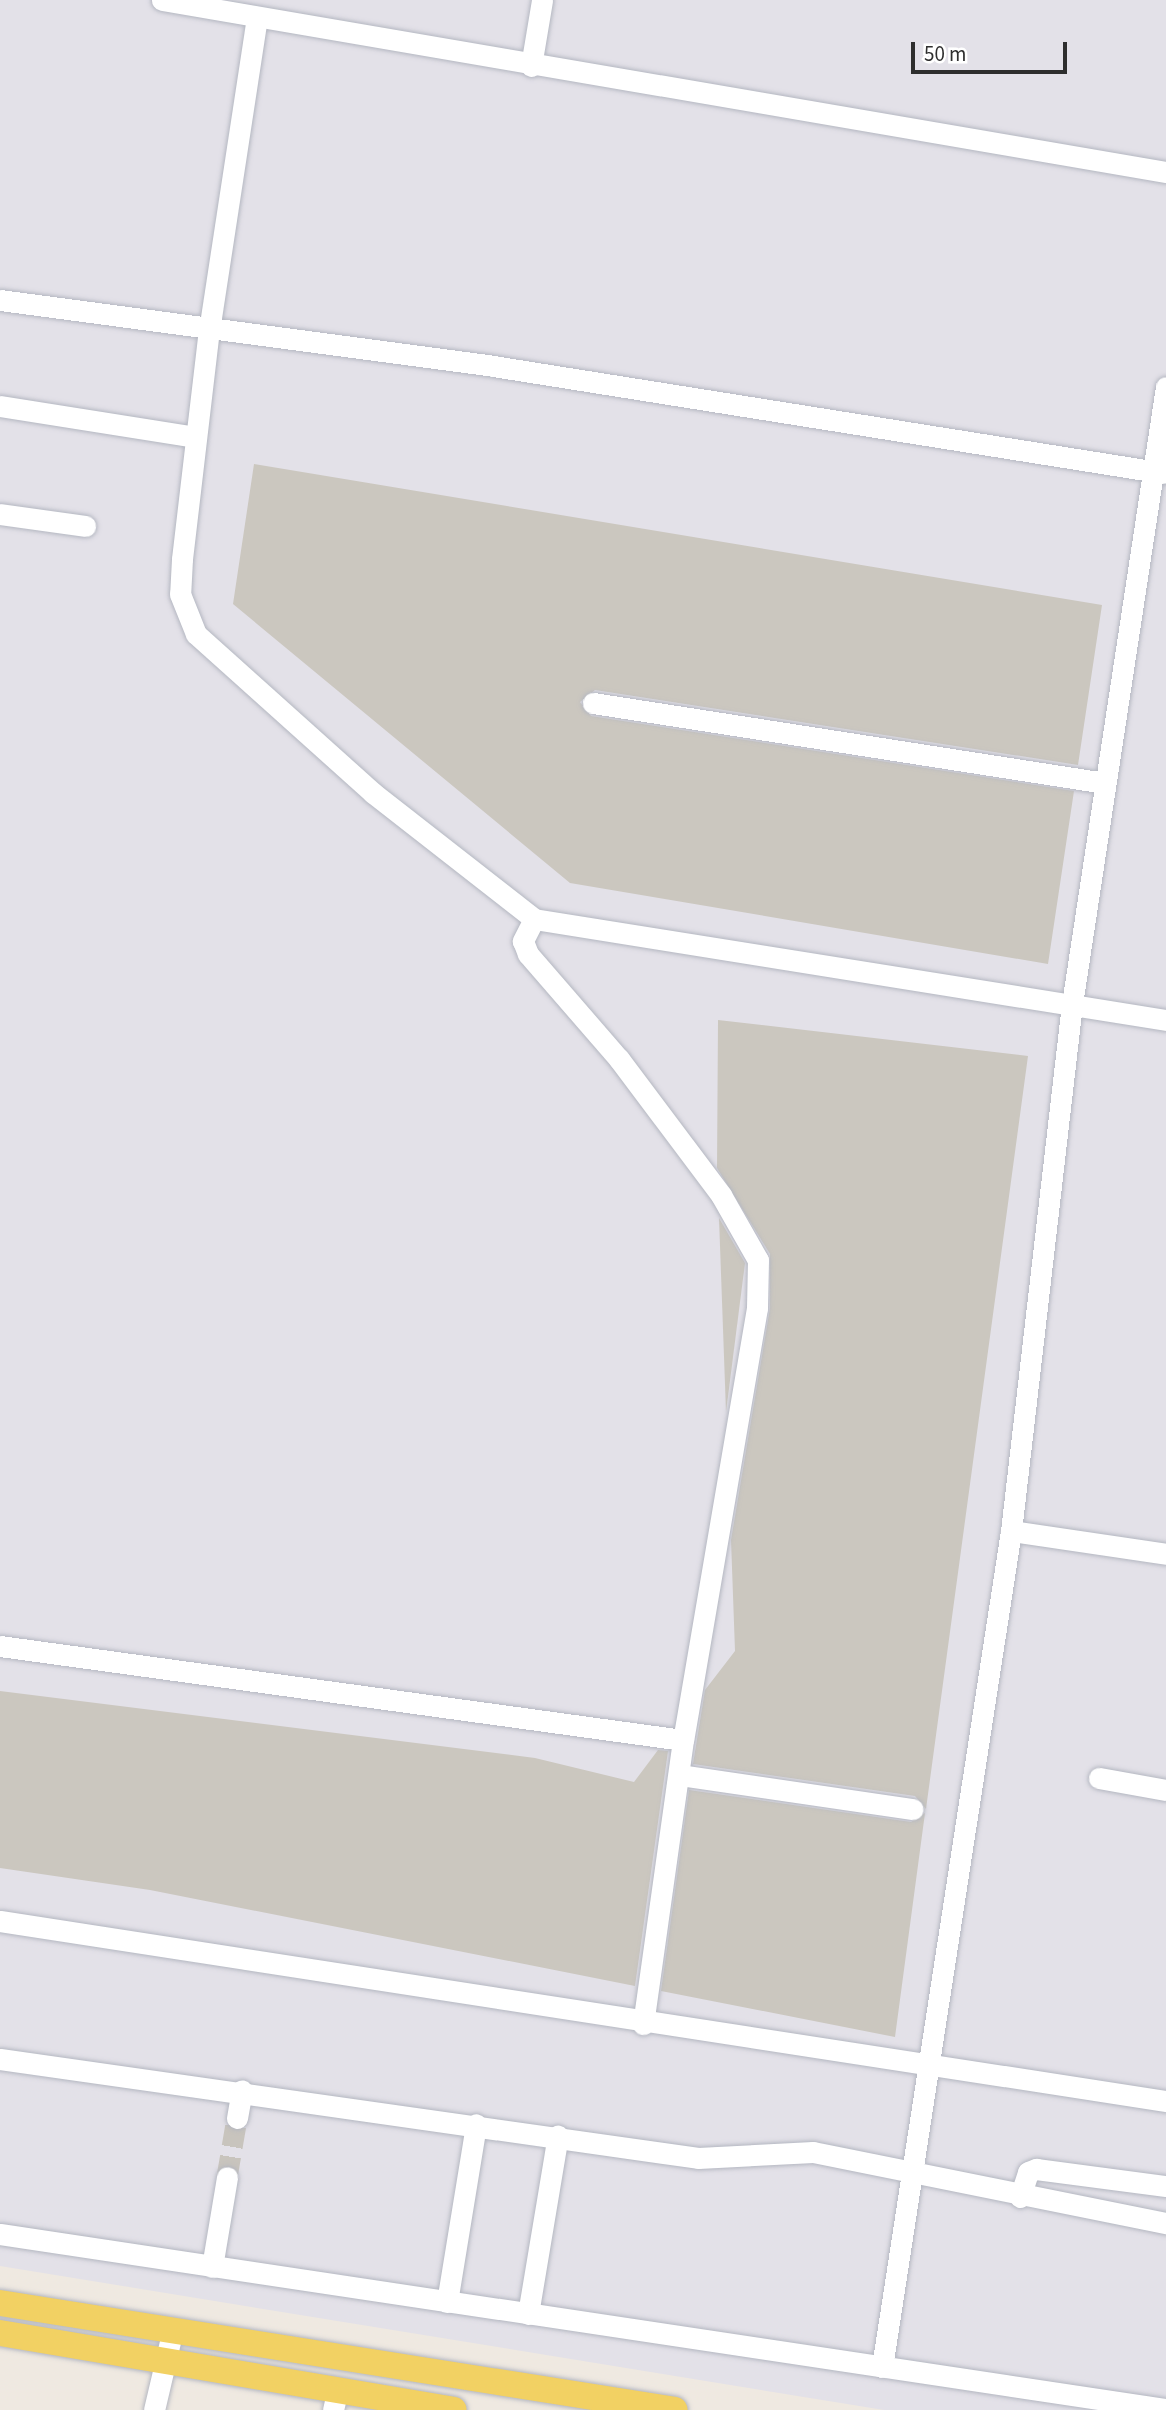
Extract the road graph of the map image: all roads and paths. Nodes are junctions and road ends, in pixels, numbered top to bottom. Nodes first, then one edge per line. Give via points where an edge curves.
1 (162, 0) edge
2 (541, 0) edge
3 (257, 17) junction
4 (531, 66) junction
5 (1166, 172) edge
6 (0, 300) edge
7 (209, 329) junction
8 (1166, 387) edge
9 (0, 406) edge
10 (196, 437) junction
11 (1159, 472) edge
12 (0, 514) edge
13 (85, 526) dead end
14 (593, 703) dead end
15 (1105, 783) junction
16 (534, 919) junction
17 (1072, 1004) junction
18 (1166, 1020) edge
19 (1011, 1531) junction
20 (1166, 1554) edge
21 (0, 1646) edge
22 (683, 1740) junction
23 (679, 1775) junction
24 (1099, 1778) dead end
25 (1166, 1790) edge
26 (913, 1809) dead end
27 (0, 1921) edge
28 (643, 2024) junction
29 (0, 2059) edge
30 (928, 2067) junction
31 (242, 2090) junction
32 (1166, 2101) edge
33 (237, 2118) tunnel mouth
34 (476, 2124) junction
35 (558, 2135) junction
36 (913, 2176) junction
37 (227, 2177) tunnel mouth
38 (1166, 2186) edge
39 (1020, 2197) junction
40 (1166, 2223) edge
41 (0, 2234) edge
42 (212, 2267) junction
43 (447, 2302) junction
44 (0, 2303) edge
45 (528, 2314) junction
46 (173, 2329) junction
47 (0, 2333) edge
48 (167, 2358) junction
49 (882, 2367) junction
50 (335, 2401) edge
51 (614, 2405) edge
52 (1166, 2409) edge
53 (155, 2410) edge
54 (454, 2410) edge
55 (676, 2410) edge

1 - 3 street
2 - 4 street
3 - 4 street via 401,36
3 - 7 street
4 - 5 street
6 - 7 street
7 - 10 street
7 - 11 street via 494,366
8 - 11 street
9 - 10 street
10 - 16 street via 180,594 196,634 373,793
11 - 15 street
12 - 13 street
14 - 15 street
15 - 17 street
16 - 17 street
16 - 22 street via 523,940 528,954 619,1059 721,1195 758,1260 757,1308
17 - 18 street
17 - 19 street
19 - 20 street
19 - 30 street
21 - 22 street
22 - 23 street
23 - 26 street
23 - 28 street
24 - 25 street
27 - 28 street
28 - 30 street
29 - 31 street
30 - 32 street
30 - 36 street
31 - 33 street
31 - 34 street
34 - 35 street
34 - 43 street
35 - 36 street via 698,2158 813,2152
35 - 45 street
36 - 39 street
36 - 49 street
37 - 42 street
38 - 39 street via 1037,2169 1028,2172
39 - 40 street
41 - 42 street
42 - 43 street
43 - 45 street
44 - 46 main road
45 - 49 street
46 - 48 street
46 - 51 main road
47 - 48 main road
48 - 50 main road
48 - 53 street
49 - 52 street
50 - 54 main road
51 - 55 main road

